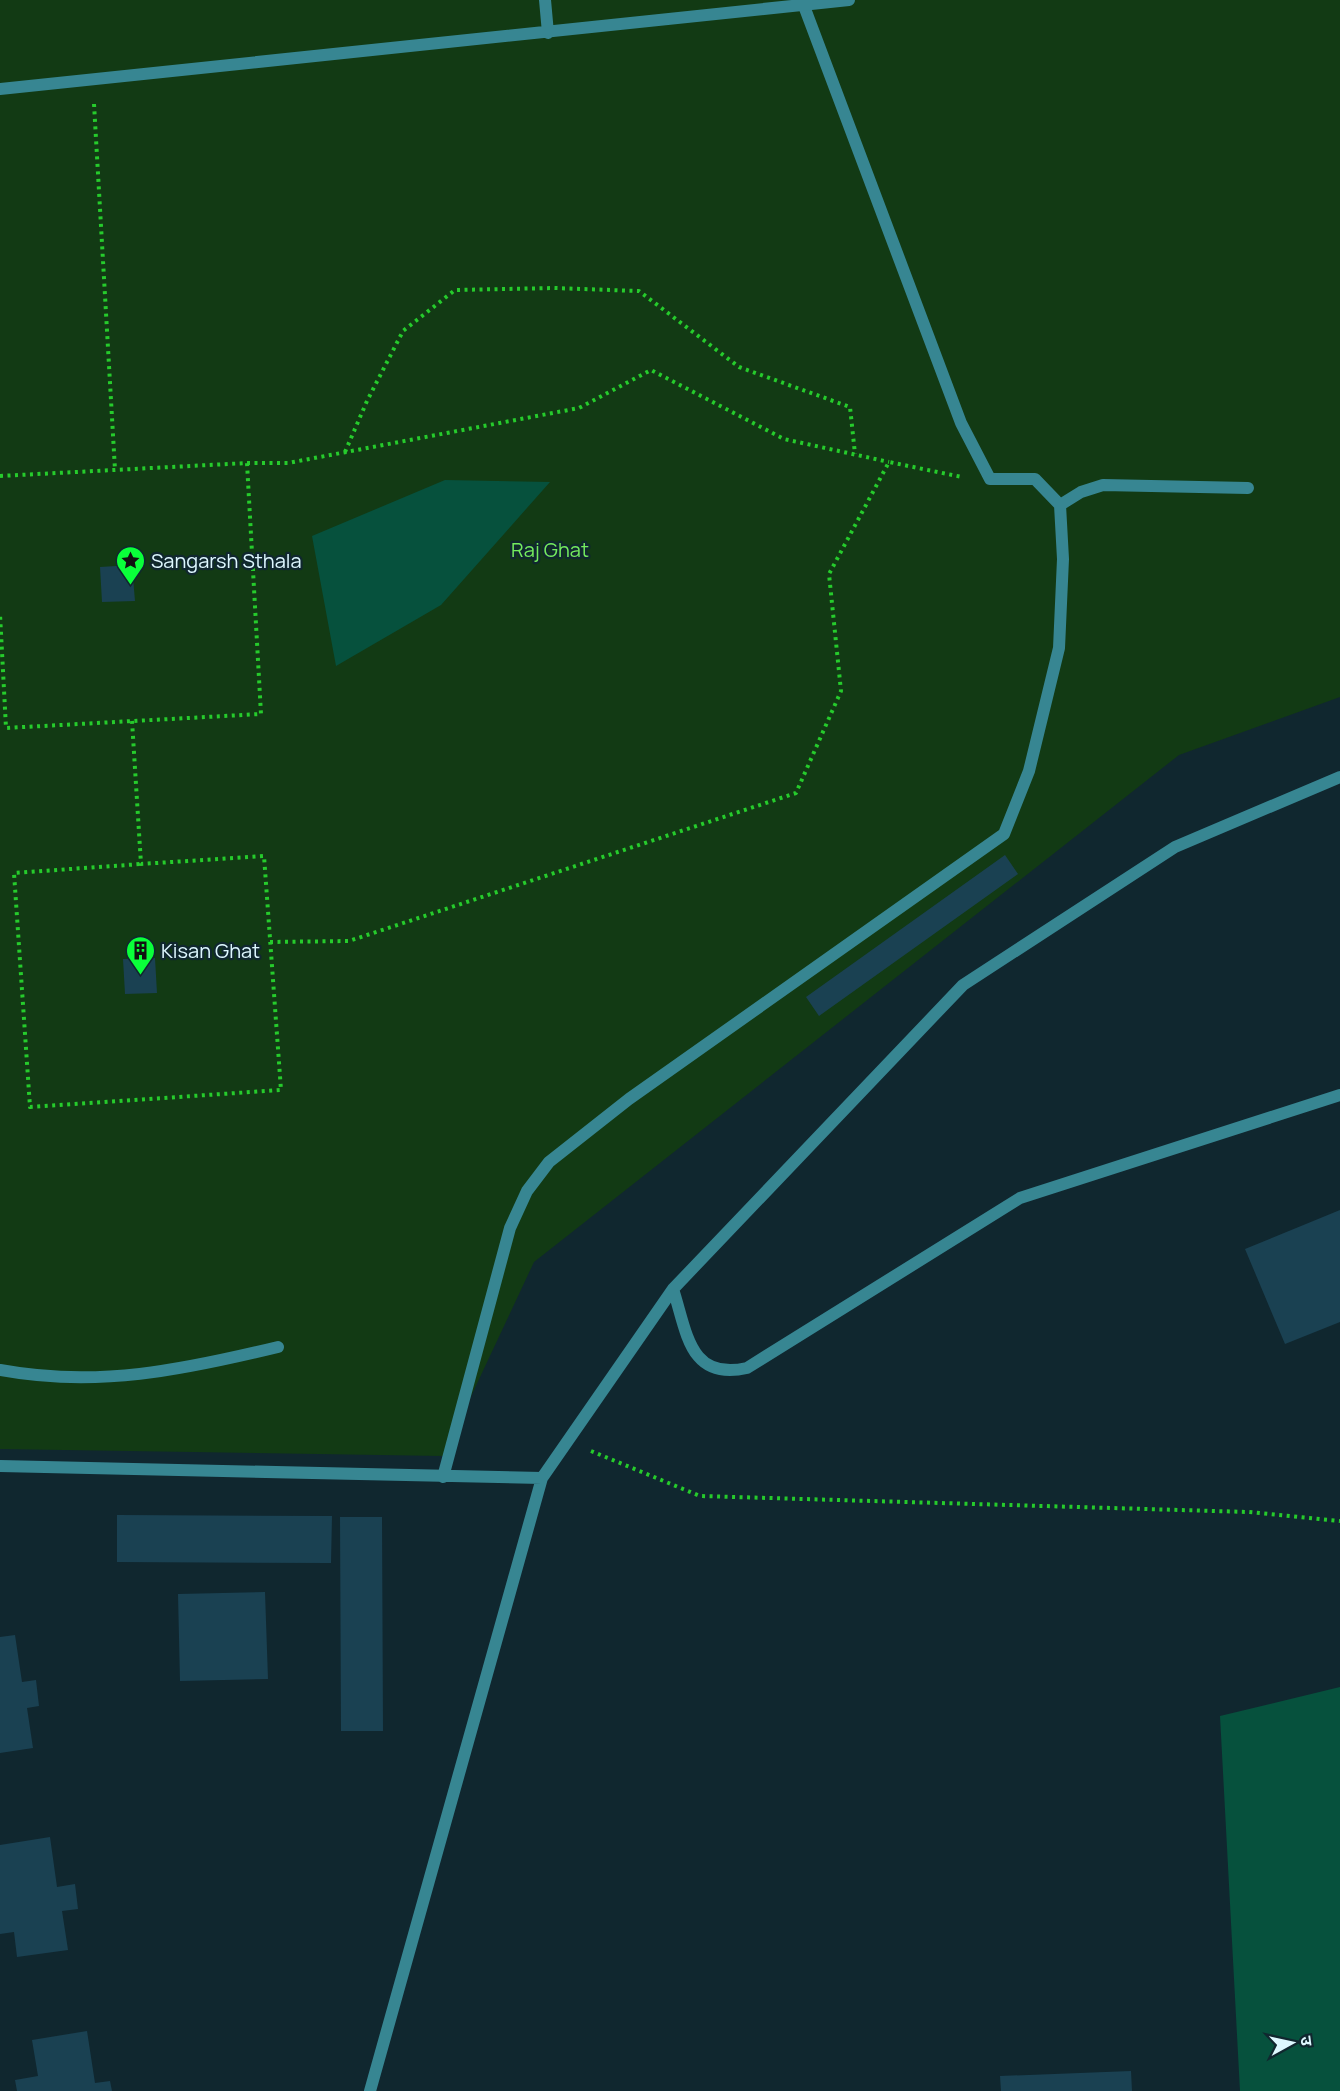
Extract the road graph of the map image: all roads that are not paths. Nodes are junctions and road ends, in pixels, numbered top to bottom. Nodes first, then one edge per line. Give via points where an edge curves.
1 (545, 0) edge
2 (849, 0) edge
3 (804, 6) junction
4 (548, 33) junction
5 (0, 89) edge
6 (1248, 488) dead end
7 (1060, 505) junction
8 (1340, 777) edge
9 (1340, 1095) edge
10 (673, 1289) junction
11 (278, 1347) dead end
12 (0, 1370) edge
13 (0, 1466) edge
14 (443, 1477) junction
15 (542, 1478) junction
16 (370, 2091) edge

1 - 4 street
2 - 3 street
3 - 4 street
3 - 7 street via 960,423 990,479 1035,479
4 - 5 street
6 - 7 street via 1103,485
7 - 14 street via 1063,559 1059,648 1029,771 1004,834 629,1099 549,1162 527,1191 510,1228
8 - 10 street via 1175,847 963,985
9 - 10 street via 1020,1198 747,1368 727,1372 694,1355
10 - 15 street
11 - 12 street via 174,1370 110,1378 42,1378
13 - 14 street
14 - 15 street
15 - 16 street

